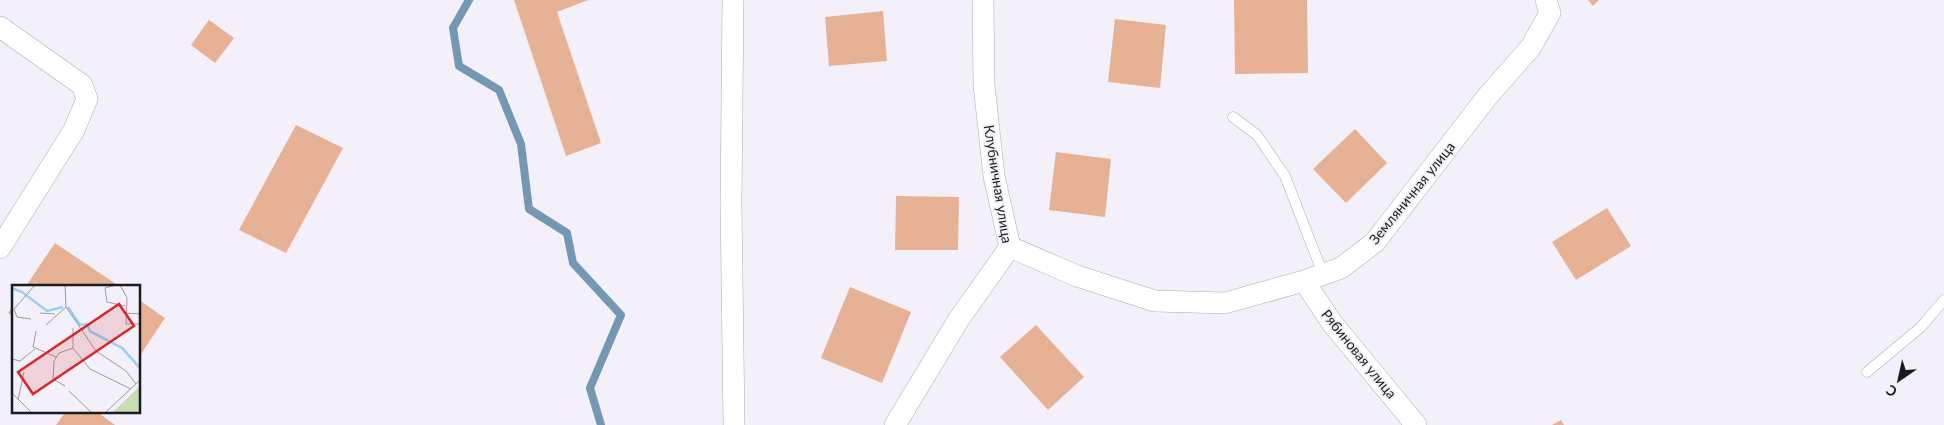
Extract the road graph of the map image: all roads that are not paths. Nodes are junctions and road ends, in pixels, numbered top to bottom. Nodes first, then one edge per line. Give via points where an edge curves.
1 (732, 0) edge
2 (983, 0) edge
3 (1546, 0) edge
4 (0, 27) edge
5 (1232, 117) dead end
6 (2, 241) edge
7 (1010, 247) junction
8 (1314, 277) junction
9 (1944, 300) edge
10 (1867, 372) dead end
11 (734, 425) edge
12 (895, 425) edge
13 (1416, 425) edge

1 - 11 street
2 - 7 street, Клубничная улица via 984,85 994,176
3 - 8 street, Земляничная улица via 1550,13 1531,47 1487,97 1375,242 1341,268
4 - 6 street via 82,85 87,99 74,130
5 - 8 lane via 1257,136 1285,176
7 - 8 street, Земляничная улица via 1077,276 1155,301 1225,303
7 - 12 street, Клубничная улица via 959,319
8 - 13 street, Рябиновая улица via 1332,323
9 - 10 lane via 1921,327

